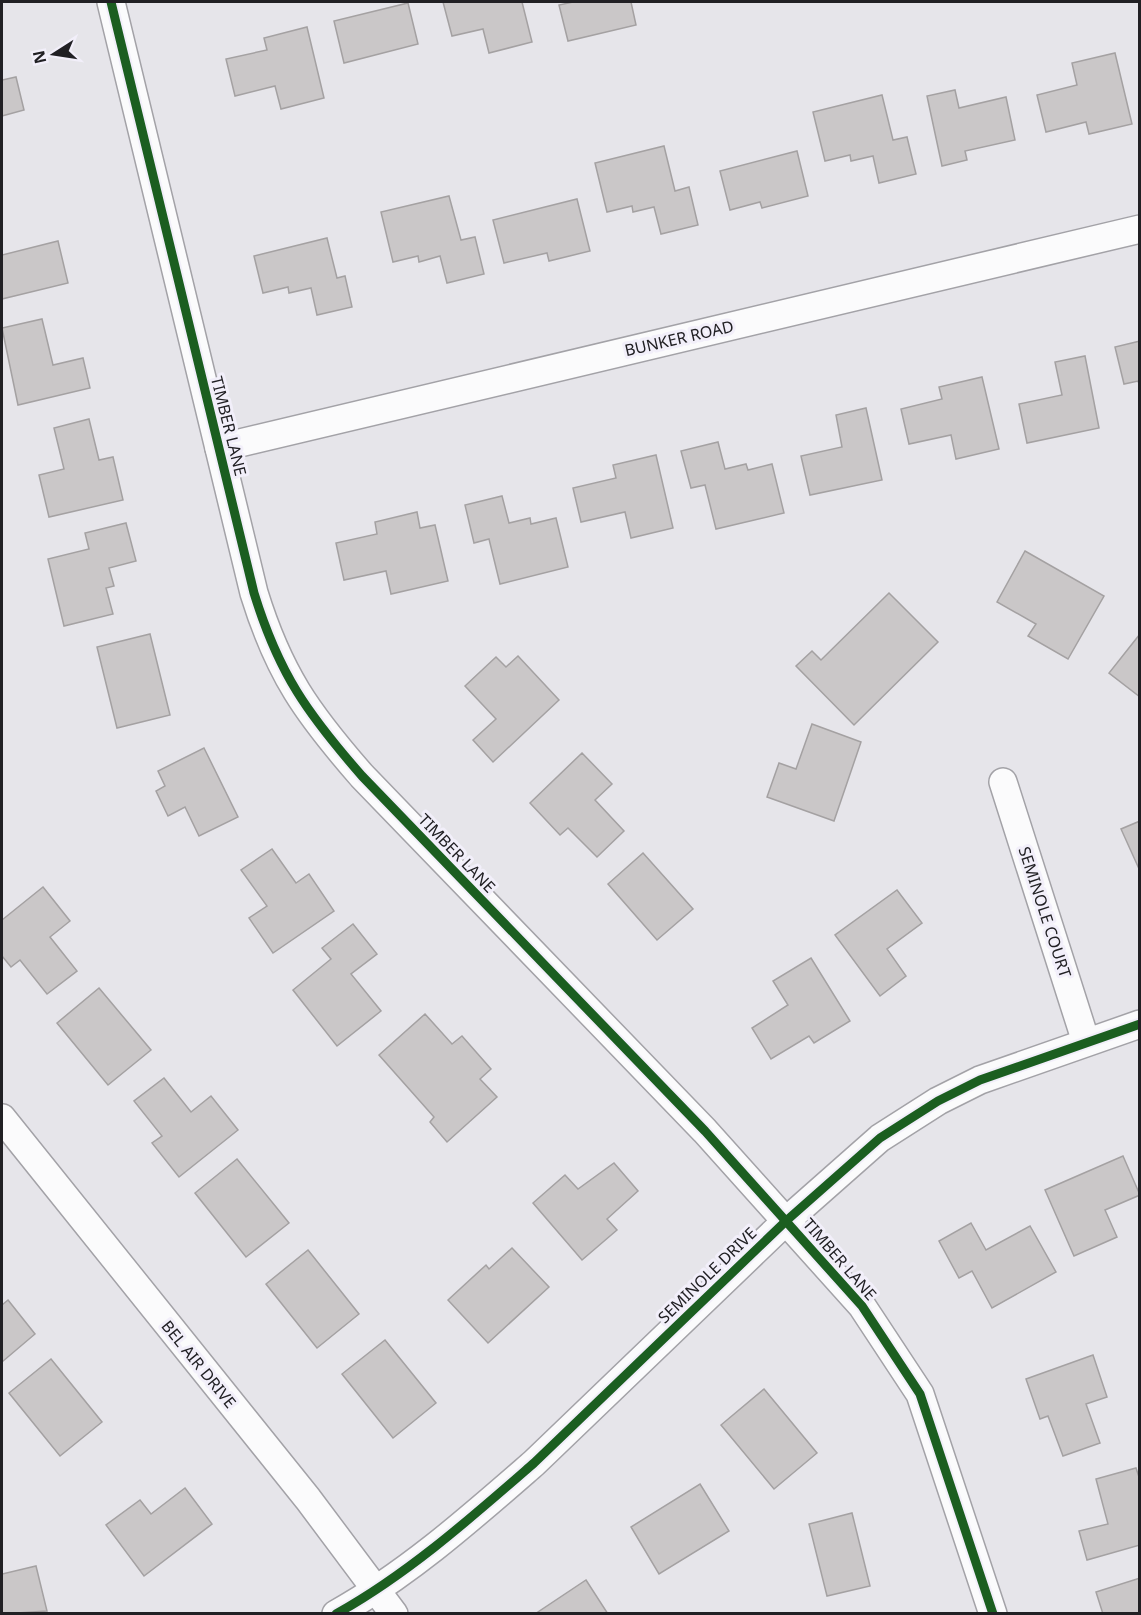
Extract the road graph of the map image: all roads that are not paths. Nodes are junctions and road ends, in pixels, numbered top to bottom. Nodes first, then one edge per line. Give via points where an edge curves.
1 (111, 2) edge
2 (1140, 229) edge
3 (219, 448) junction
4 (1003, 782) dead end
5 (1140, 1024) edge
6 (1086, 1042) junction
7 (2, 1118) edge
8 (786, 1221) junction
9 (377, 1591) junction
10 (336, 1614) edge
11 (394, 1614) edge
12 (993, 1614) edge

1 - 3 street, TIMBER LANE
2 - 3 street, BUNKER ROAD
3 - 8 street, TIMBER LANE via 267,633 286,677 315,722
4 - 6 street, SEMINOLE COURT
5 - 6 street, SEMINOLE DRIVE
6 - 8 street, SEMINOLE DRIVE via 980,1080 938,1101 880,1138
7 - 9 street, BEL AIR DRIVE via 308,1499
8 - 9 street, SEMINOLE DRIVE via 534,1463
8 - 12 street, TIMBER LANE via 862,1306 920,1394
9 - 10 street, SEMINOLE DRIVE
9 - 11 street, BEL AIR DRIVE

